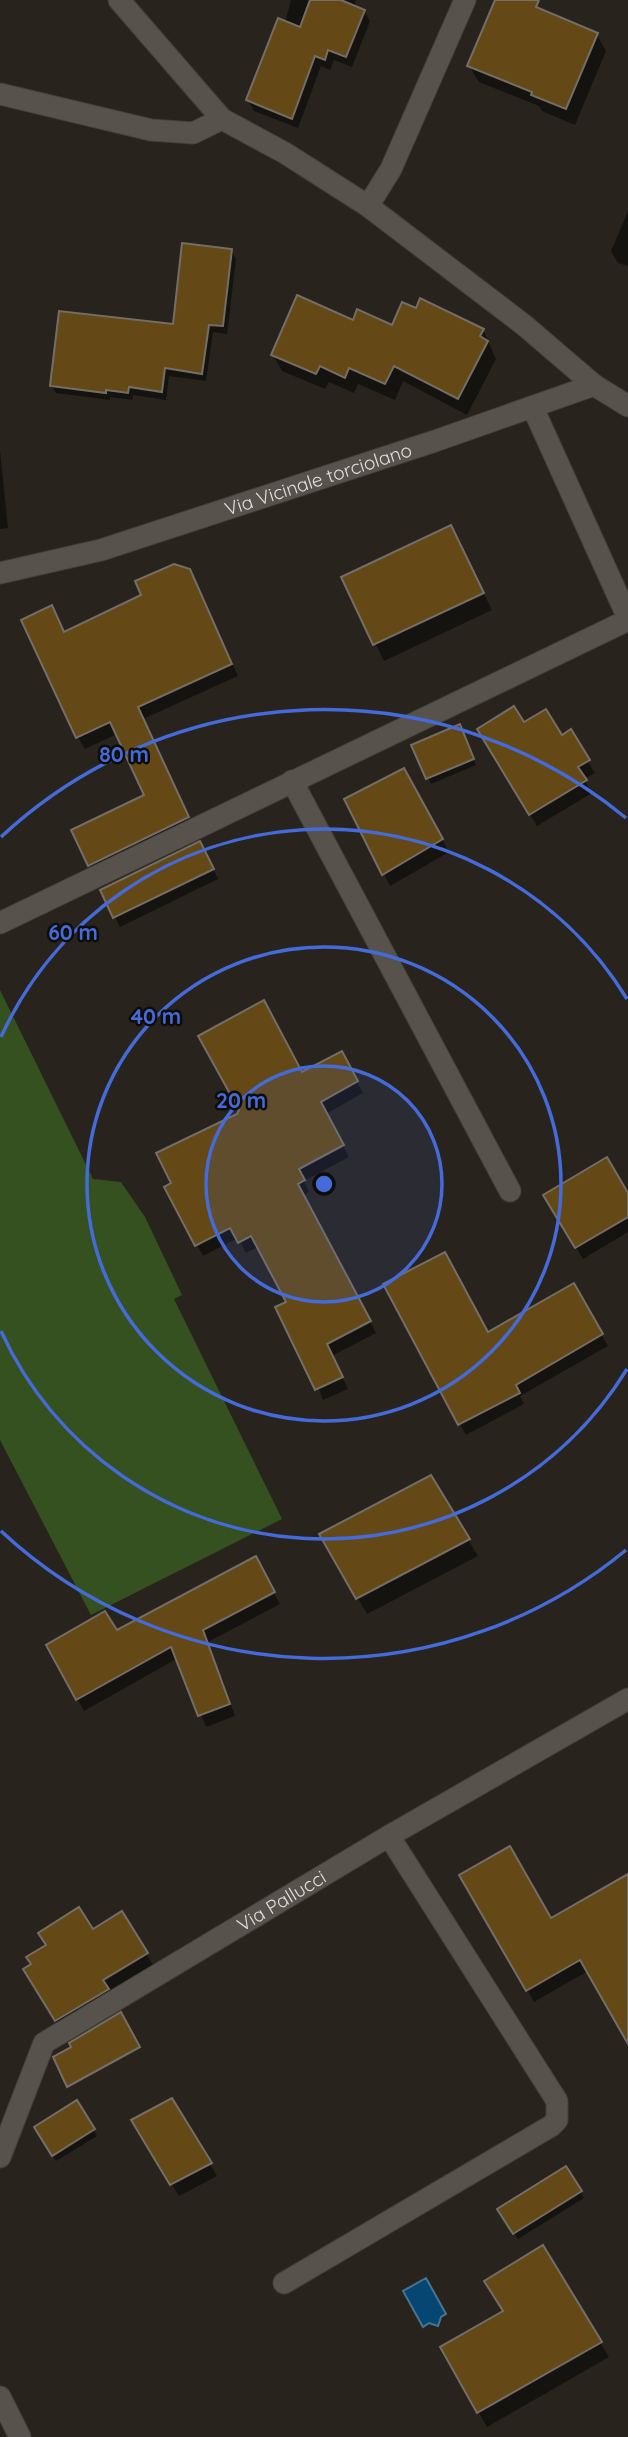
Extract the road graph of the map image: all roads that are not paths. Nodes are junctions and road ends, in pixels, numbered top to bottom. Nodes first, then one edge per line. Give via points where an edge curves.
1 (119, 0) edge
2 (465, 0) edge
3 (0, 94) edge
4 (222, 119) junction
5 (368, 206) junction
6 (594, 385) junction
7 (628, 406) edge
8 (533, 408) junction
9 (0, 573) edge
10 (628, 619) edge
11 (292, 781) junction
12 (0, 923) edge
13 (510, 1191) dead end
14 (628, 1699) edge
15 (389, 1836) junction
16 (0, 2157) edge
17 (284, 2283) dead end
18 (0, 2397) edge
19 (20, 2437) edge

1 - 4 street
2 - 5 street via 391,169
3 - 4 street via 151,130 193,133
4 - 5 street
5 - 6 street via 524,325
6 - 7 street
6 - 8 street, Via Vicinale torciolano
8 - 9 street, Via Vicinale torciolano via 102,550
8 - 10 street
10 - 11 street
11 - 12 street
11 - 13 street
14 - 15 street, Via Pallucci
15 - 16 street, Via Pallucci via 44,2043
15 - 17 street via 556,2101 557,2120
18 - 19 street

